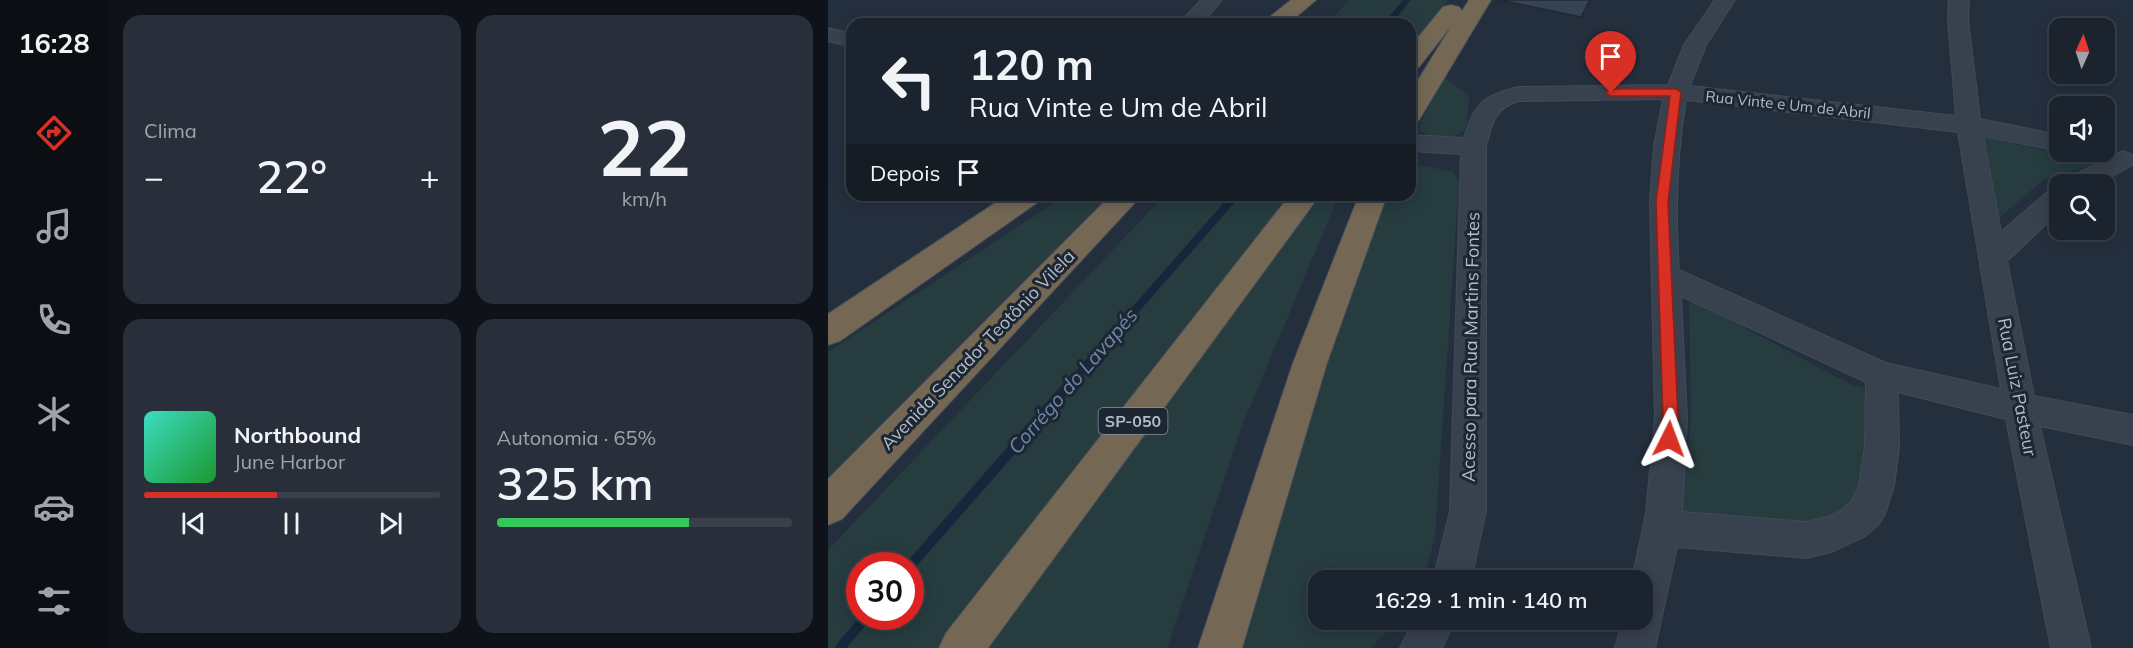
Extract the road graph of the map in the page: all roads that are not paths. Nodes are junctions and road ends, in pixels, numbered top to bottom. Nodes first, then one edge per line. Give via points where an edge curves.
1 (1212, 0) edge
2 (1305, 0) edge
3 (1316, 0) edge
4 (1461, 0) edge
5 (1480, 0) edge
6 (1725, 0) edge
7 (1959, 0) edge
8 (1195, 18) edge
9 (1282, 18) edge
10 (1299, 18) edge
11 (828, 34) edge
12 (846, 39) edge
13 (1416, 55) edge
14 (1676, 92) junction
15 (1416, 104) edge
16 (1484, 113) joint
17 (1970, 125) junction
18 (2049, 141) edge
19 (1416, 143) edge
20 (1474, 147) junction
21 (2128, 160) edge
22 (2099, 174) edge
23 (1019, 201) edge
24 (1122, 201) edge
25 (1301, 201) edge
26 (1370, 201) edge
27 (2049, 205) edge
28 (1992, 258) junction
29 (1665, 276) junction
30 (828, 332) edge
31 (1881, 375) junction
32 (2020, 408) junction
33 (2133, 430) edge
34 (828, 506) edge
35 (1662, 528) junction
36 (1454, 570) edge
37 (1653, 570) edge
38 (1430, 630) edge
39 (1639, 630) edge
40 (961, 648) edge
41 (1220, 648) edge
42 (1420, 648) edge
43 (1635, 648) edge
44 (2071, 648) edge

1 - 8 street
2 - 9 highway
3 - 10 highway
4 - 13 highway
5 - 15 highway
6 - 14 street via 1686,60
7 - 17 street, Rua Luiz Pasteur
11 - 12 street
14 - 16 street, Rua Vinte e Um de Abril via 1519,94 1497,99
14 - 17 street, Rua Vinte e Um de Abril
14 - 29 street via 1662,202
16 - 20 street, Acesso para Rua Martins Fontes
17 - 18 street, Rua Vinte e Um de Abril
17 - 28 street, Rua Luiz Pasteur
19 - 20 street
20 - 36 street, Acesso para Rua Martins Fontes via 1468,511
21 - 22 street
23 - 30 highway
24 - 34 highway, Avenida Senador Teotônio Vilela
25 - 40 highway, SP-050
26 - 41 highway via 1287,432
27 - 28 street
28 - 32 street, Rua Luiz Pasteur
29 - 31 street
29 - 35 street via 1671,417
31 - 32 street
31 - 35 street via 1882,445 1876,488 1867,511 1847,528 1807,540
32 - 33 street
32 - 44 street, Rua Luiz Pasteur
35 - 37 street
38 - 42 street
39 - 43 street

